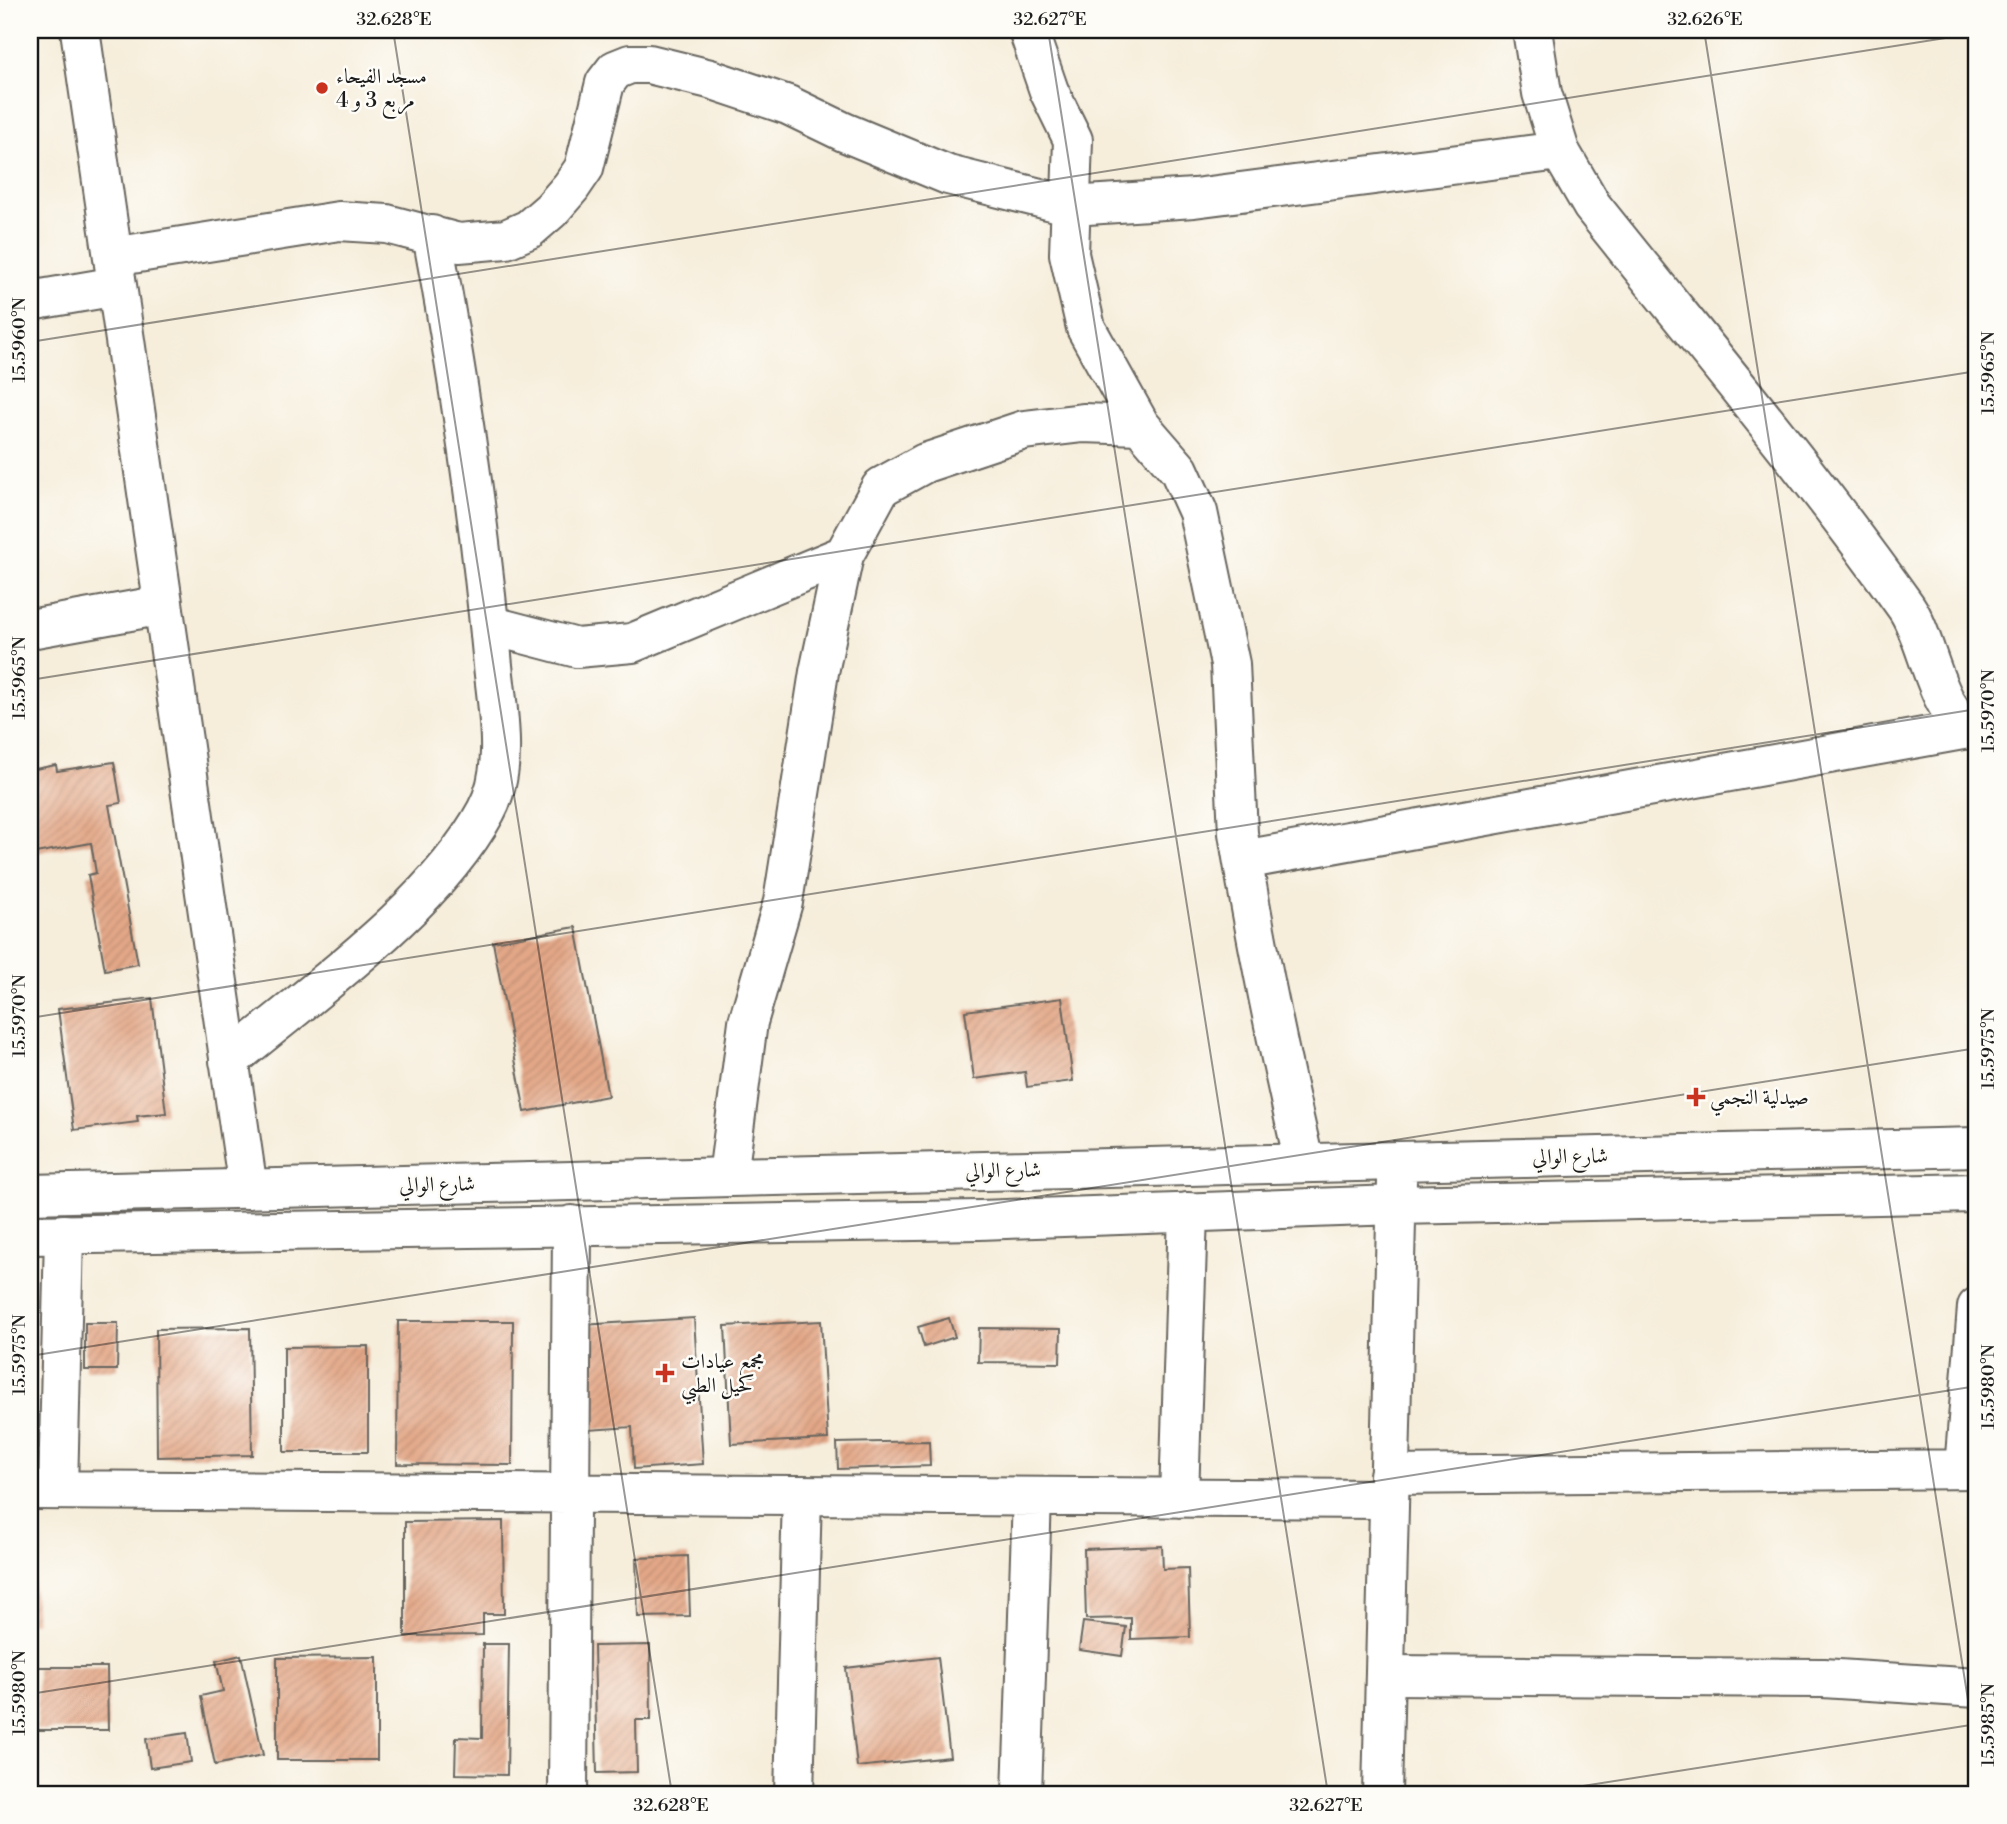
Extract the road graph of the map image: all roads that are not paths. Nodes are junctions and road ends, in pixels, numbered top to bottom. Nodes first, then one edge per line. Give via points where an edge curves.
1 (80, 30) edge
2 (1028, 30) edge
3 (1532, 30) edge
4 (1560, 151) junction
5 (1072, 206) junction
6 (432, 235) junction
7 (115, 271) junction
8 (30, 301) edge
9 (1140, 425) junction
10 (844, 555) junction
11 (163, 605) junction
12 (489, 625) junction
13 (30, 629) edge
14 (1973, 731) edge
15 (1242, 860) junction
16 (229, 1061) junction
17 (1977, 1147) edge
18 (1398, 1160) junction
19 (1304, 1162) junction
20 (728, 1176) junction
21 (248, 1189) junction
22 (1977, 1193) edge
23 (30, 1194) edge
24 (1396, 1205) junction
25 (1188, 1212) junction
26 (572, 1225) junction
27 (47, 1235) edge
28 (1977, 1307) edge
29 (1970, 1469) edge
30 (1388, 1487) junction
31 (44, 1490) edge
32 (570, 1494) junction
33 (802, 1495) junction
34 (1032, 1497) junction
35 (1178, 1498) junction
36 (1386, 1675) junction
37 (1977, 1688) edge
38 (568, 1794) edge
39 (794, 1794) edge
40 (1022, 1794) edge
41 (1382, 1794) edge

1 - 7 street
2 - 5 street via 1049,91 1073,140
3 - 4 street via 1542,93
4 - 5 street via 1194,198
4 - 14 street via 1592,206 1846,523 1894,590 1909,612 1952,715
5 - 6 street via 948,174 788,105 710,79 649,64 630,64 615,70 605,83 584,168 551,210 529,229 506,239 459,243
5 - 9 street via 1069,254 1086,328
6 - 7 street via 364,220 339,221
6 - 12 street via 453,347
7 - 8 street
7 - 11 street
9 - 10 street via 1083,423 1024,430 925,463 881,487
9 - 15 street via 1179,470 1198,512 1230,664
10 - 12 street via 632,643 577,649
10 - 20 street via 819,672 783,902 748,1022
11 - 13 street
11 - 16 street
12 - 16 street via 498,779 488,809 465,848 399,919
14 - 15 street
15 - 19 street via 1260,966
16 - 21 street
17 - 18 street, شارع الوالي
18 - 19 street, شارع الوالي
18 - 24 street
19 - 20 street, شارع الوالي
20 - 21 street, شارع الوالي
21 - 23 street, شارع الوالي
22 - 24 street, شارع الوالي
24 - 25 street, شارع الوالي
24 - 30 street
25 - 26 street, شارع الوالي via 980,1220
25 - 35 street
26 - 27 street, شارع الوالي
26 - 32 street
27 - 31 street
28 - 29 street
29 - 30 street
30 - 35 street
30 - 36 street
31 - 32 street
32 - 33 street
32 - 38 street
33 - 34 street
33 - 39 street
34 - 35 street
34 - 40 street
36 - 37 street via 1823,1678
36 - 41 street

